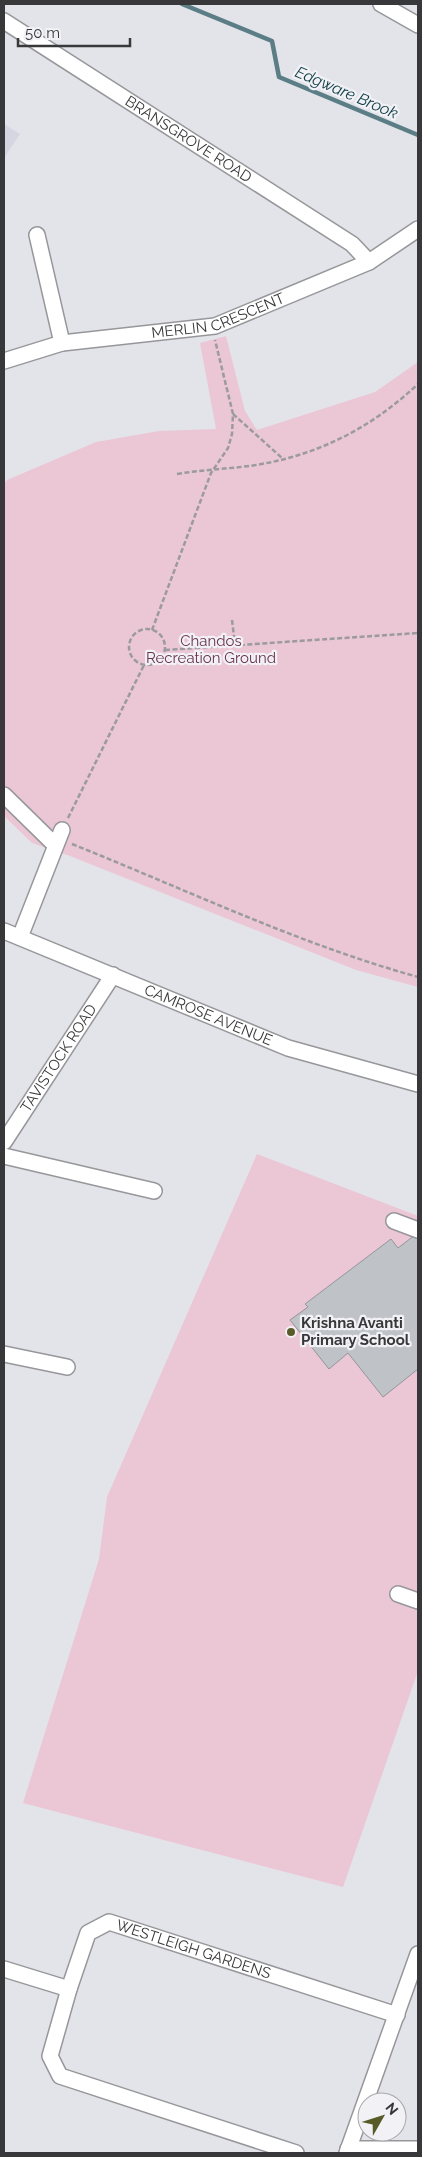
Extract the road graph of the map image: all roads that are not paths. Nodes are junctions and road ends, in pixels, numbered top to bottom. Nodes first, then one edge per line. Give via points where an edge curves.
1 (381, 4) edge
2 (4, 21) edge
3 (418, 25) edge
4 (418, 229) edge
5 (37, 234) dead end
6 (369, 262) junction
7 (62, 343) junction
8 (4, 361) edge
9 (4, 795) edge
10 (4, 931) edge
11 (20, 937) junction
12 (113, 975) junction
13 (418, 1084) edge
14 (4, 1142) edge
15 (4, 1156) edge
16 (154, 1191) dead end
17 (394, 1221) dead end
18 (418, 1230) edge
19 (4, 1354) edge
20 (67, 1367) dead end
21 (398, 1594) dead end
22 (418, 1601) edge
23 (418, 1954) edge
24 (4, 1969) edge
25 (69, 1989) junction
26 (397, 2015) junction
27 (418, 2149) edge
28 (348, 2151) edge
29 (296, 2153) edge

1 - 3 street
2 - 6 street, BRANSGROVE ROAD via 352,244
4 - 6 street, MERLIN CRESCENT
5 - 7 street
6 - 7 street, MERLIN CRESCENT via 215,326
7 - 8 street, MERLIN CRESCENT
9 - 11 street via 58,838
10 - 11 street, CAMROSE AVENUE
11 - 12 street, CAMROSE AVENUE
12 - 13 street, CAMROSE AVENUE via 288,1048
12 - 14 street, TAVISTOCK ROAD
15 - 16 street
17 - 18 street
19 - 20 street
21 - 22 street
23 - 26 street
24 - 25 street
25 - 26 street, WESTLEIGH GARDENS via 88,1933 109,1922
25 - 29 street, WESTLEIGH GARDENS via 50,2056 60,2076
26 - 28 street
27 - 28 street

